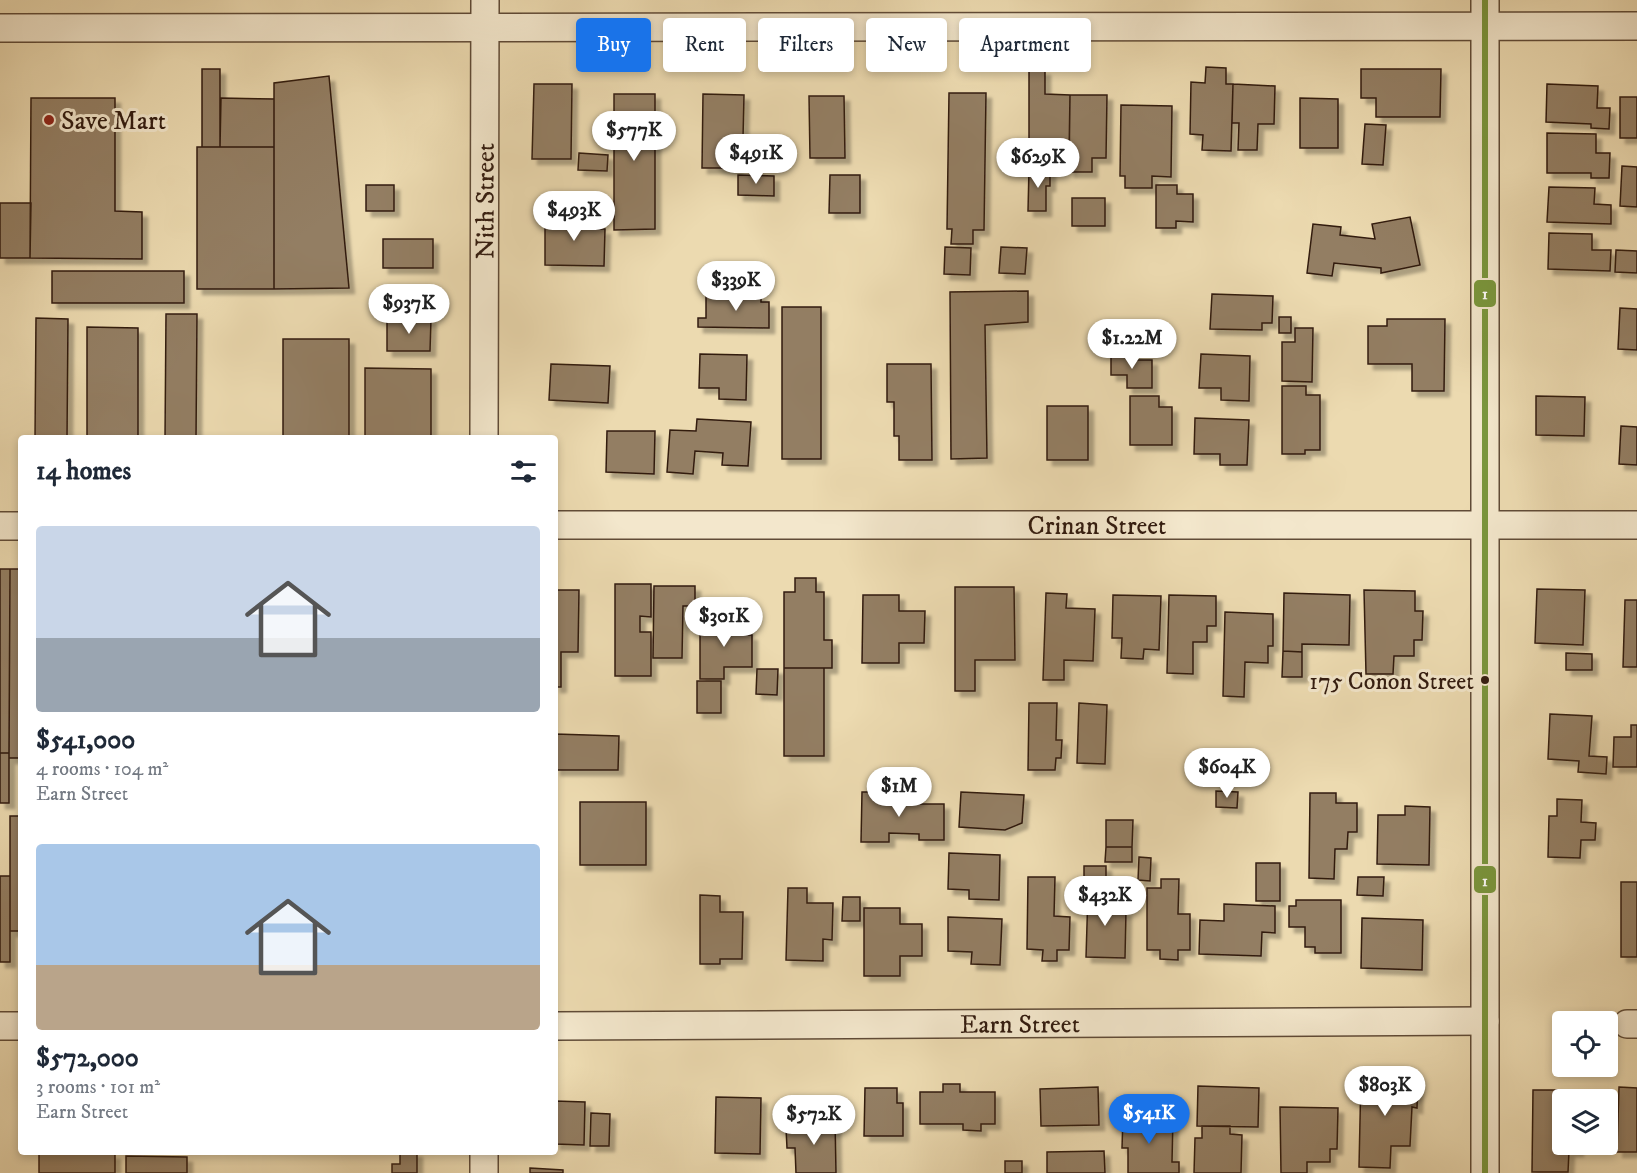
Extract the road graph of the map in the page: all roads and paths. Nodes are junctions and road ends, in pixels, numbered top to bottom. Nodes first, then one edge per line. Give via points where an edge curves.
1 (484, 0) edge
2 (1485, 13) edge
3 (1637, 26) edge
4 (0, 28) edge
5 (485, 28) junction
6 (484, 435) edge
7 (1484, 524) junction
8 (558, 525) edge
9 (1637, 525) edge
10 (0, 526) edge
11 (18, 526) edge
12 (1485, 1021) junction
13 (0, 1026) edge
14 (18, 1026) edge
15 (558, 1026) edge
16 (484, 1155) edge
17 (484, 1173) edge
18 (1485, 1173) edge

1 - 5 street, Nith Street
2 - 3 street
2 - 5 street
2 - 7 street
4 - 5 street
5 - 6 street, Nith Street
7 - 8 street, Crinan Street
7 - 9 street, Crinan Street
7 - 12 street
10 - 11 street
12 - 15 street, Earn Street
12 - 18 street
13 - 14 street
16 - 17 street

